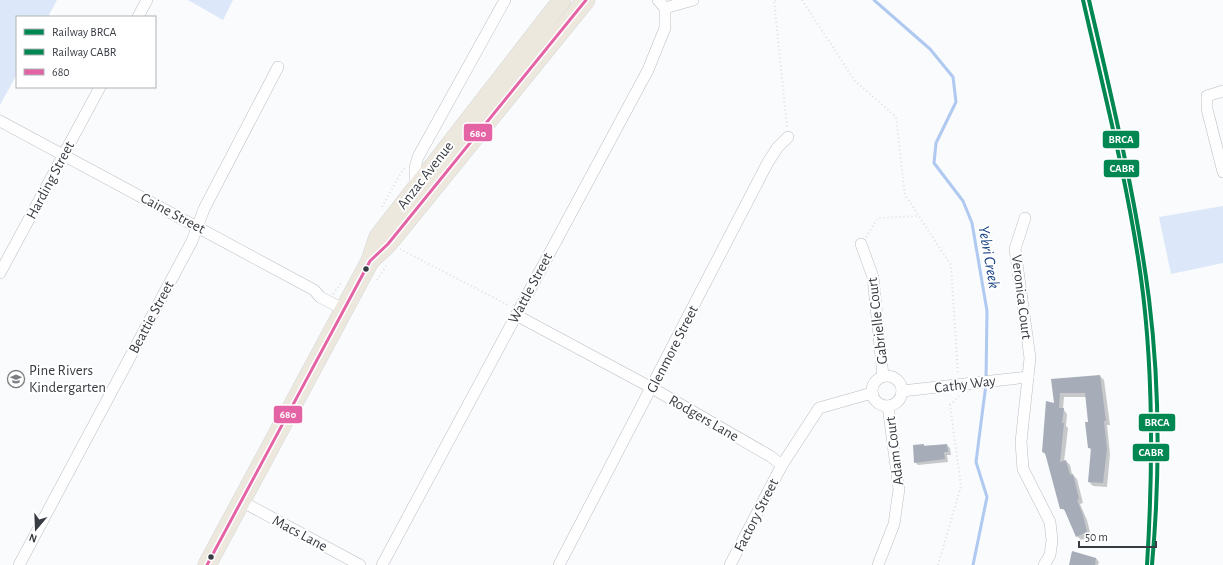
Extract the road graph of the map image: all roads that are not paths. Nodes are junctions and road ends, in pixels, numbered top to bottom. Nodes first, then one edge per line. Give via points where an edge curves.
1 (147, 0) edge
2 (505, 0) edge
3 (562, 0) edge
4 (586, 0) edge
5 (693, 0) edge
6 (662, 4) edge
7 (139, 16) edge
8 (278, 67) dead end
9 (99, 88) edge
10 (1223, 91) edge
11 (0, 121) edge
12 (788, 136) road end
13 (63, 154) junction
14 (1223, 172) edge
15 (415, 189) junction
16 (1025, 218) dead end
17 (197, 226) junction
18 (861, 244) road end
19 (370, 261) junction
20 (0, 273) edge
21 (343, 309) junction
22 (516, 315) junction
23 (883, 376) junction
24 (1028, 377) junction
25 (652, 388) junction
26 (902, 392) junction
27 (872, 393) junction
28 (888, 406) junction
29 (782, 465) junction
30 (241, 501) junction
31 (19, 565) edge
32 (207, 565) edge
33 (360, 565) edge
34 (382, 565) edge
35 (558, 565) edge
36 (730, 565) edge
37 (878, 565) edge
38 (1044, 565) edge

1 - 7 street
2 - 15 street via 459,92 418,157
3 - 15 highway, Anzac Avenue
4 - 19 highway, Anzac Avenue via 388,244
5 - 6 street
6 - 22 street, Wattle Street via 666,28 648,70
8 - 17 street, Beattie Street
9 - 13 street, Harding Street
10 - 14 street via 1207,96 1207,109
11 - 13 street, Caine Street
12 - 25 street, Glenmore Street via 767,164
13 - 17 street, Caine Street
13 - 20 street, Harding Street
15 - 19 highway, Anzac Avenue via 378,237
16 - 24 street, Veronica Court via 1015,249 1030,358
17 - 21 street, Caine Street via 314,290 320,297
17 - 31 street, Beattie Street via 188,248
18 - 23 street, Gabrielle Court via 873,277
19 - 21 highway, Anzac Avenue
21 - 30 highway, Anzac Avenue
22 - 25 street, Rodgers Lane
22 - 34 street, Wattle Street
23 - 26 street via 896,379
23 - 27 street via 873,384
24 - 26 street, Cathy Way
24 - 38 street, Veronica Court via 1021,442 1023,469 1050,522 1050,555
25 - 29 street, Rodgers Lane
25 - 35 street, Glenmore Street
26 - 28 street via 899,400
27 - 28 street via 879,404
27 - 29 street via 820,408
28 - 37 street, Adam Court via 899,489 894,524
29 - 36 street, Factory Street
30 - 32 highway, Anzac Avenue
30 - 33 street, Macs Lane

